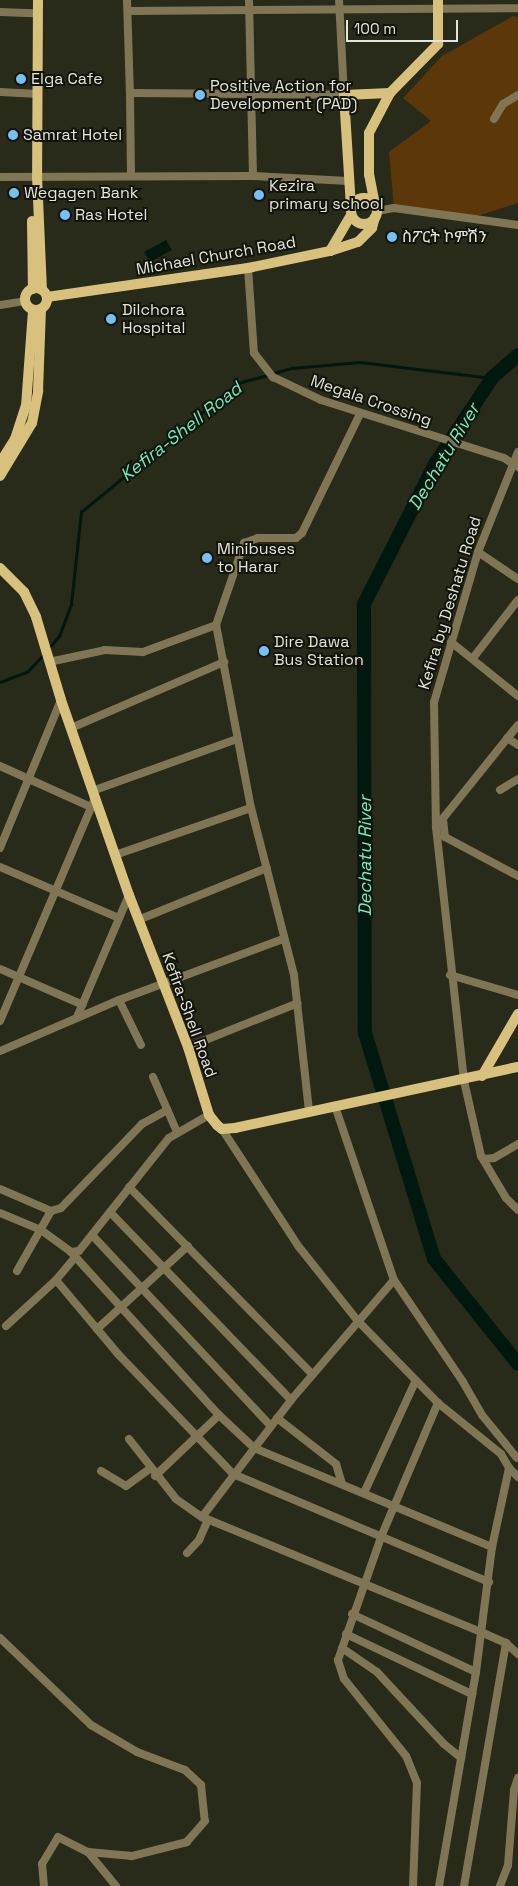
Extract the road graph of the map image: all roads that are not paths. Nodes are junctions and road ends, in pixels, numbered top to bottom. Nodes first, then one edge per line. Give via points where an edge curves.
1 (33, 0) edge
2 (38, 0) edge
3 (127, 0) edge
4 (249, 0) edge
5 (339, 0) edge
6 (438, 4) edge
7 (518, 8) edge
8 (339, 10) junction
9 (128, 11) junction
10 (0, 12) edge
11 (248, 12) junction
12 (33, 13) junction
13 (0, 92) edge
14 (390, 92) junction
15 (130, 93) junction
16 (36, 94) junction
17 (518, 94) edge
18 (251, 95) junction
19 (344, 95) junction
20 (494, 119) dead end
21 (131, 176) junction
22 (253, 176) junction
23 (0, 177) edge
24 (34, 177) junction
25 (348, 181) junction
26 (351, 211) junction
27 (376, 211) junction
28 (518, 225) edge
29 (330, 251) junction
30 (248, 268) junction
31 (41, 292) junction
32 (25, 301) junction
33 (0, 305) edge
34 (37, 310) junction
35 (360, 414) junction
36 (518, 452) edge
37 (4, 458) edge
38 (511, 462) edge
39 (0, 476) edge
40 (478, 552) junction
41 (0, 568) edge
42 (518, 579) edge
43 (518, 600) edge
44 (216, 626) junction
45 (451, 642) junction
46 (472, 658) junction
47 (48, 659) junction
48 (224, 662) junction
49 (518, 696) edge
50 (61, 700) junction
51 (518, 724) edge
52 (70, 728) junction
53 (507, 738) junction
54 (237, 739) junction
55 (518, 745) edge
56 (0, 766) edge
57 (29, 778) junction
58 (518, 778) edge
59 (500, 790) dead end
60 (93, 799) junction
61 (251, 808) junction
62 (443, 819) junction
63 (436, 827) junction
64 (0, 848) edge
65 (115, 855) junction
66 (0, 867) edge
67 (267, 868) junction
68 (518, 876) edge
69 (56, 889) junction
70 (129, 895) junction
71 (119, 918) junction
72 (138, 920) junction
73 (283, 939) junction
74 (0, 969) edge
75 (450, 975) junction
76 (18, 977) junction
77 (162, 984) junction
78 (518, 996) edge
79 (119, 1000) junction
80 (298, 1003) junction
81 (82, 1005) junction
82 (517, 1017) edge
83 (77, 1018) junction
84 (0, 1021) edge
85 (518, 1031) edge
86 (141, 1045) dead end
87 (188, 1047) junction
88 (0, 1051) edge
89 (518, 1067) edge
90 (482, 1076) junction
91 (153, 1077) dead end
92 (464, 1081) junction
93 (335, 1106) junction
94 (167, 1110) junction
95 (309, 1111) junction
96 (209, 1115) junction
97 (222, 1129) junction
98 (177, 1132) junction
99 (518, 1144) edge
100 (484, 1159) junction
101 (129, 1187) junction
102 (0, 1189) edge
103 (518, 1210) edge
104 (51, 1211) junction
105 (110, 1212) junction
106 (0, 1213) edge
107 (41, 1230) junction
108 (92, 1235) junction
109 (188, 1246) junction
110 (73, 1255) junction
111 (166, 1267) junction
112 (18, 1271) dead end
113 (56, 1280) junction
114 (394, 1280) junction
115 (144, 1288) junction
116 (122, 1308) junction
117 (357, 1320) junction
118 (6, 1326) dead end
119 (97, 1329) junction
120 (312, 1374) junction
121 (416, 1380) junction
122 (291, 1400) junction
123 (438, 1403) junction
124 (219, 1415) junction
125 (277, 1418) junction
126 (271, 1426) junction
127 (196, 1436) junction
128 (129, 1439) dead end
129 (254, 1448) junction
130 (518, 1458) edge
131 (507, 1465) junction
132 (149, 1469) junction
133 (101, 1471) dead end
134 (233, 1474) junction
135 (155, 1476) junction
136 (518, 1477) edge
137 (342, 1484) junction
138 (364, 1494) junction
139 (393, 1507) junction
140 (205, 1518) junction
141 (381, 1537) junction
142 (492, 1547) junction
143 (187, 1553) dead end
144 (489, 1582) junction
145 (362, 1585) junction
146 (352, 1614) junction
147 (481, 1632) junction
148 (346, 1634) junction
149 (0, 1638) edge
150 (506, 1643) junction
151 (342, 1648) junction
152 (518, 1654) edge
153 (476, 1672) junction
154 (472, 1694) junction
155 (462, 1758) junction
156 (518, 1778) edge
157 (516, 1792) edge
158 (88, 1852) junction
159 (44, 1886) edge
160 (116, 1886) edge
161 (413, 1886) edge
162 (439, 1886) edge
163 (464, 1886) edge
164 (500, 1886) edge

1 - 12 main road
2 - 16 main road
3 - 9 street
4 - 11 street
5 - 8 street
6 - 7 street
6 - 8 street
6 - 14 main road via 439,31 435,50
8 - 11 street
8 - 19 street
9 - 11 street
9 - 15 street
10 - 12 street
11 - 18 street
12 - 16 main road
13 - 16 street
14 - 19 main road
14 - 27 main road via 369,133 369,174
15 - 18 street
15 - 21 street
16 - 24 main road
17 - 20 street via 503,104
18 - 19 street
18 - 22 street
19 - 25 main road
21 - 22 street
21 - 24 street
22 - 25 street
23 - 24 street
24 - 31 main road
25 - 26 main road
26 - 27 main road via 363,198
26 - 27 main road via 361,224
26 - 29 main road
27 - 28 street via 394,208
27 - 29 main road, Michael Church Road via 372,228 358,242
29 - 30 main road, Michael Church Road
30 - 31 main road, Michael Church Road
30 - 35 street, Megala Crossing via 251,337 254,354 265,371 321,400
31 - 32 main road via 26,294
31 - 34 main road
32 - 33 street
32 - 34 main road
34 - 37 main road via 26,406 19,431
35 - 38 street, Megala Crossing
35 - 44 street via 302,534 296,538 258,538 244,543
36 - 38 street, Kefira by Deshatu Road
37 - 39 main road
38 - 40 street, Kefira by Deshatu Road
40 - 42 street
40 - 45 street, Kefira by Deshatu Road
41 - 47 main road, Kefira-Shell Road via 24,592
43 - 46 street
44 - 47 street via 143,652 105,650
44 - 48 street
45 - 46 street
45 - 63 street, Kefira by Deshatu Road via 434,702
46 - 49 street
47 - 50 main road, Kefira-Shell Road
48 - 52 street
48 - 54 street
50 - 52 main road, Kefira-Shell Road
50 - 57 street
51 - 53 street
52 - 60 main road, Kefira-Shell Road
53 - 55 street
53 - 62 street
54 - 60 street
54 - 61 street
56 - 57 street
57 - 60 street
57 - 64 street
58 - 59 street
60 - 65 main road, Kefira-Shell Road
60 - 69 street
61 - 65 street
61 - 67 street
62 - 63 street
62 - 68 street via 445,837
63 - 75 street, Kefira by Deshatu Road
65 - 70 main road, Kefira-Shell Road
66 - 69 street
67 - 72 street
67 - 73 street
69 - 71 street
69 - 76 street
70 - 71 street
70 - 72 main road, Kefira-Shell Road
71 - 81 street
72 - 77 main road, Kefira-Shell Road
73 - 77 street
73 - 80 street
74 - 76 street
75 - 78 street
75 - 92 street, Kefira by Deshatu Road
76 - 81 street
76 - 84 street
77 - 79 street
77 - 87 main road, Kefira-Shell Road
79 - 83 street
79 - 86 street
80 - 87 street
80 - 95 street
81 - 83 street
82 - 85 main road
82 - 90 main road
83 - 88 street
87 - 96 main road, Kefira-Shell Road
89 - 90 main road
90 - 92 main road
91 - 94 street
92 - 93 main road
92 - 100 street, Kefira by Deshatu Road via 478,1147
93 - 95 main road
93 - 114 street
94 - 98 street
94 - 104 street via 142,1124 62,1208
95 - 97 main road
96 - 97 main road, Kefira-Shell Road
96 - 98 street
97 - 117 street via 299,1247
98 - 101 street
99 - 100 street via 494,1158
100 - 103 street, Kefira by Deshatu Road via 500,1190
101 - 105 street
101 - 109 street
102 - 104 street
104 - 107 street
105 - 108 street
105 - 111 street
106 - 107 street
107 - 110 street
107 - 112 street
108 - 110 street
108 - 115 street
109 - 111 street
109 - 120 street
110 - 113 street
110 - 116 street
111 - 115 street
111 - 122 street
113 - 118 street
113 - 119 street
114 - 117 street
114 - 130 street via 464,1382 482,1415
115 - 116 street
115 - 126 street
116 - 119 street
116 - 124 street
117 - 120 street
117 - 121 street
119 - 127 street
120 - 122 street
121 - 123 street
121 - 138 street
122 - 125 street
123 - 131 street via 491,1445
123 - 139 street
124 - 127 street
124 - 129 street
125 - 126 street
125 - 137 street via 336,1464
126 - 129 street
127 - 134 street
127 - 135 street
128 - 132 street
129 - 134 street
129 - 137 street
130 - 131 street
131 - 136 street
131 - 142 street
132 - 133 street via 123,1486
132 - 135 street
134 - 140 street
134 - 141 street
135 - 140 street via 176,1499
137 - 138 street
138 - 139 street
139 - 141 street
139 - 142 street
140 - 143 street via 199,1540
140 - 145 street
141 - 144 street
141 - 145 street
142 - 144 street
144 - 147 street
145 - 146 street
145 - 147 street
146 - 148 street
146 - 153 street
147 - 150 street
147 - 153 street
148 - 151 street
148 - 154 street
149 - 158 street via 91,1725 137,1752 185,1770 201,1786 205,1821 187,1842 132,1856
150 - 152 street
150 - 163 street
151 - 155 street via 377,1672 444,1744
151 - 161 street via 338,1660 340,1673 406,1756 418,1783
153 - 154 street
154 - 155 street
155 - 162 street
156 - 157 street
157 - 164 street via 508,1865
158 - 159 street via 72,1841 56,1837 42,1864
158 - 160 street

